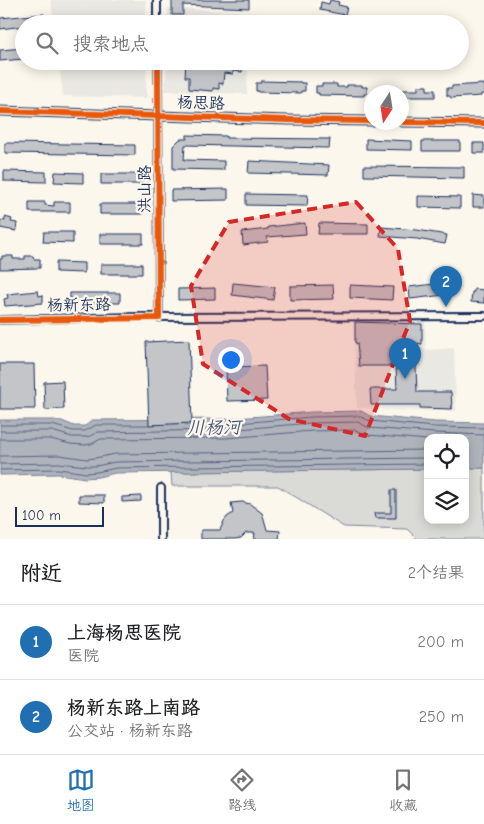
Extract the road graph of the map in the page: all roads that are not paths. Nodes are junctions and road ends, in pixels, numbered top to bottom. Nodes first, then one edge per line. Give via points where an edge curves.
1 (157, 0) edge
2 (157, 15) edge
3 (158, 70) edge
4 (0, 111) edge
5 (159, 116) junction
6 (364, 121) edge
7 (409, 122) edge
8 (484, 123) edge
9 (484, 316) edge
10 (159, 318) junction
11 (0, 320) edge
12 (161, 488) dead end
13 (161, 539) edge

1 - 2 street
3 - 5 street, 洪山路
4 - 5 street, 杨思路
5 - 6 street, 杨思路
5 - 10 street, 洪山路
7 - 8 street
9 - 10 street, 杨新东路
10 - 11 street, 杨新东路
12 - 13 street

